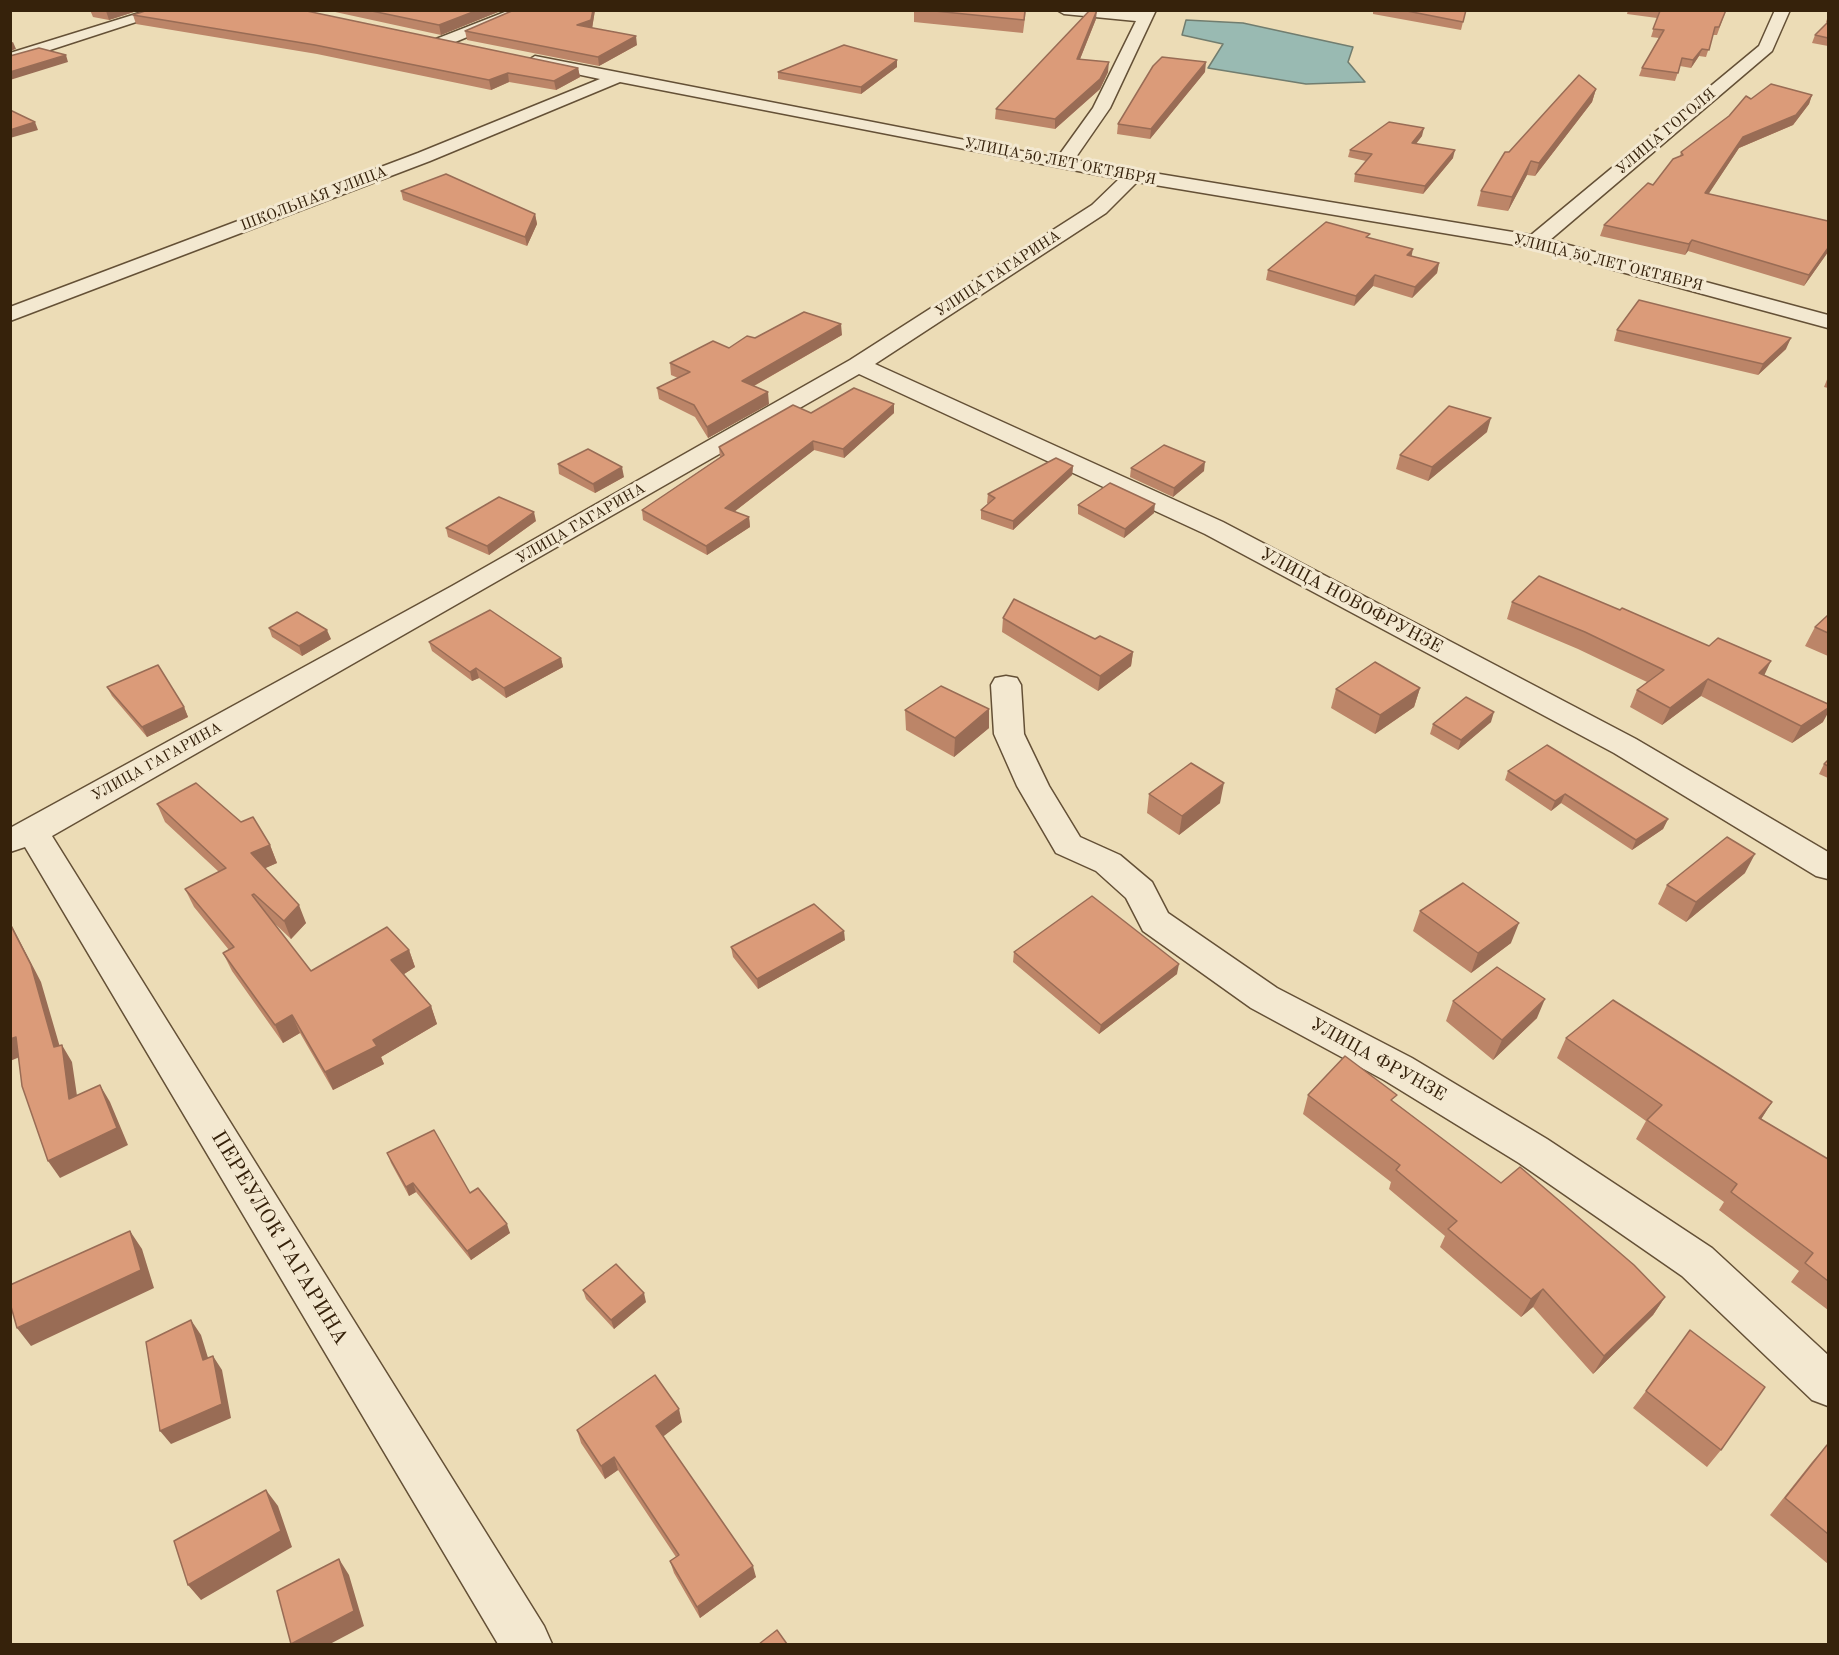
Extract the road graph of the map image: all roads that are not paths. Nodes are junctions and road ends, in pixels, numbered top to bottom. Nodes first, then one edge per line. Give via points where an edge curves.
1 (166, 10) edge
2 (525, 10) edge
3 (1064, 10) edge
4 (1783, 10) edge
5 (1147, 14) edge
6 (477, 49) edge
7 (512, 56) edge
8 (10, 58) edge
9 (616, 78) junction
10 (1062, 164) junction
11 (1131, 177) junction
12 (1535, 242) junction
13 (10, 315) edge
14 (1828, 322) edge
15 (858, 365) junction
16 (1006, 685) dead end
17 (22, 836) edge
18 (1828, 867) edge
19 (1828, 1385) edge
20 (526, 1644) edge

1 - 8 street
2 - 6 street via 436,40
3 - 5 street
4 - 12 street, УЛИЦА ГОГОЛЯ via 1766,48
5 - 10 street via 1101,108
7 - 9 street, УЛИЦА 50 ЛЕТ ОКТЯБРЯ
9 - 10 street, УЛИЦА 50 ЛЕТ ОКТЯБРЯ
9 - 13 street, ШКОЛЬНАЯ УЛИЦА via 403,165
10 - 11 street, УЛИЦА 50 ЛЕТ ОКТЯБРЯ
11 - 12 street, УЛИЦА 50 ЛЕТ ОКТЯБРЯ
11 - 15 street, УЛИЦА ГАГАРИНА via 1099,208
12 - 14 street, УЛИЦА 50 ЛЕТ ОКТЯБРЯ
15 - 17 street, УЛИЦА ГАГАРИНА via 462,592
15 - 18 street, УЛИЦА НОВОФРУНЗЕ via 1214,528 1625,746
16 - 19 street, УЛИЦА ФРУНЗЕ via 1009,734 1068,845 1108,863 1140,891 1155,922 1264,998 1407,1074 1533,1151 1688,1255
17 - 20 street, ПЕРЕУЛОК ГАГАРИНА

